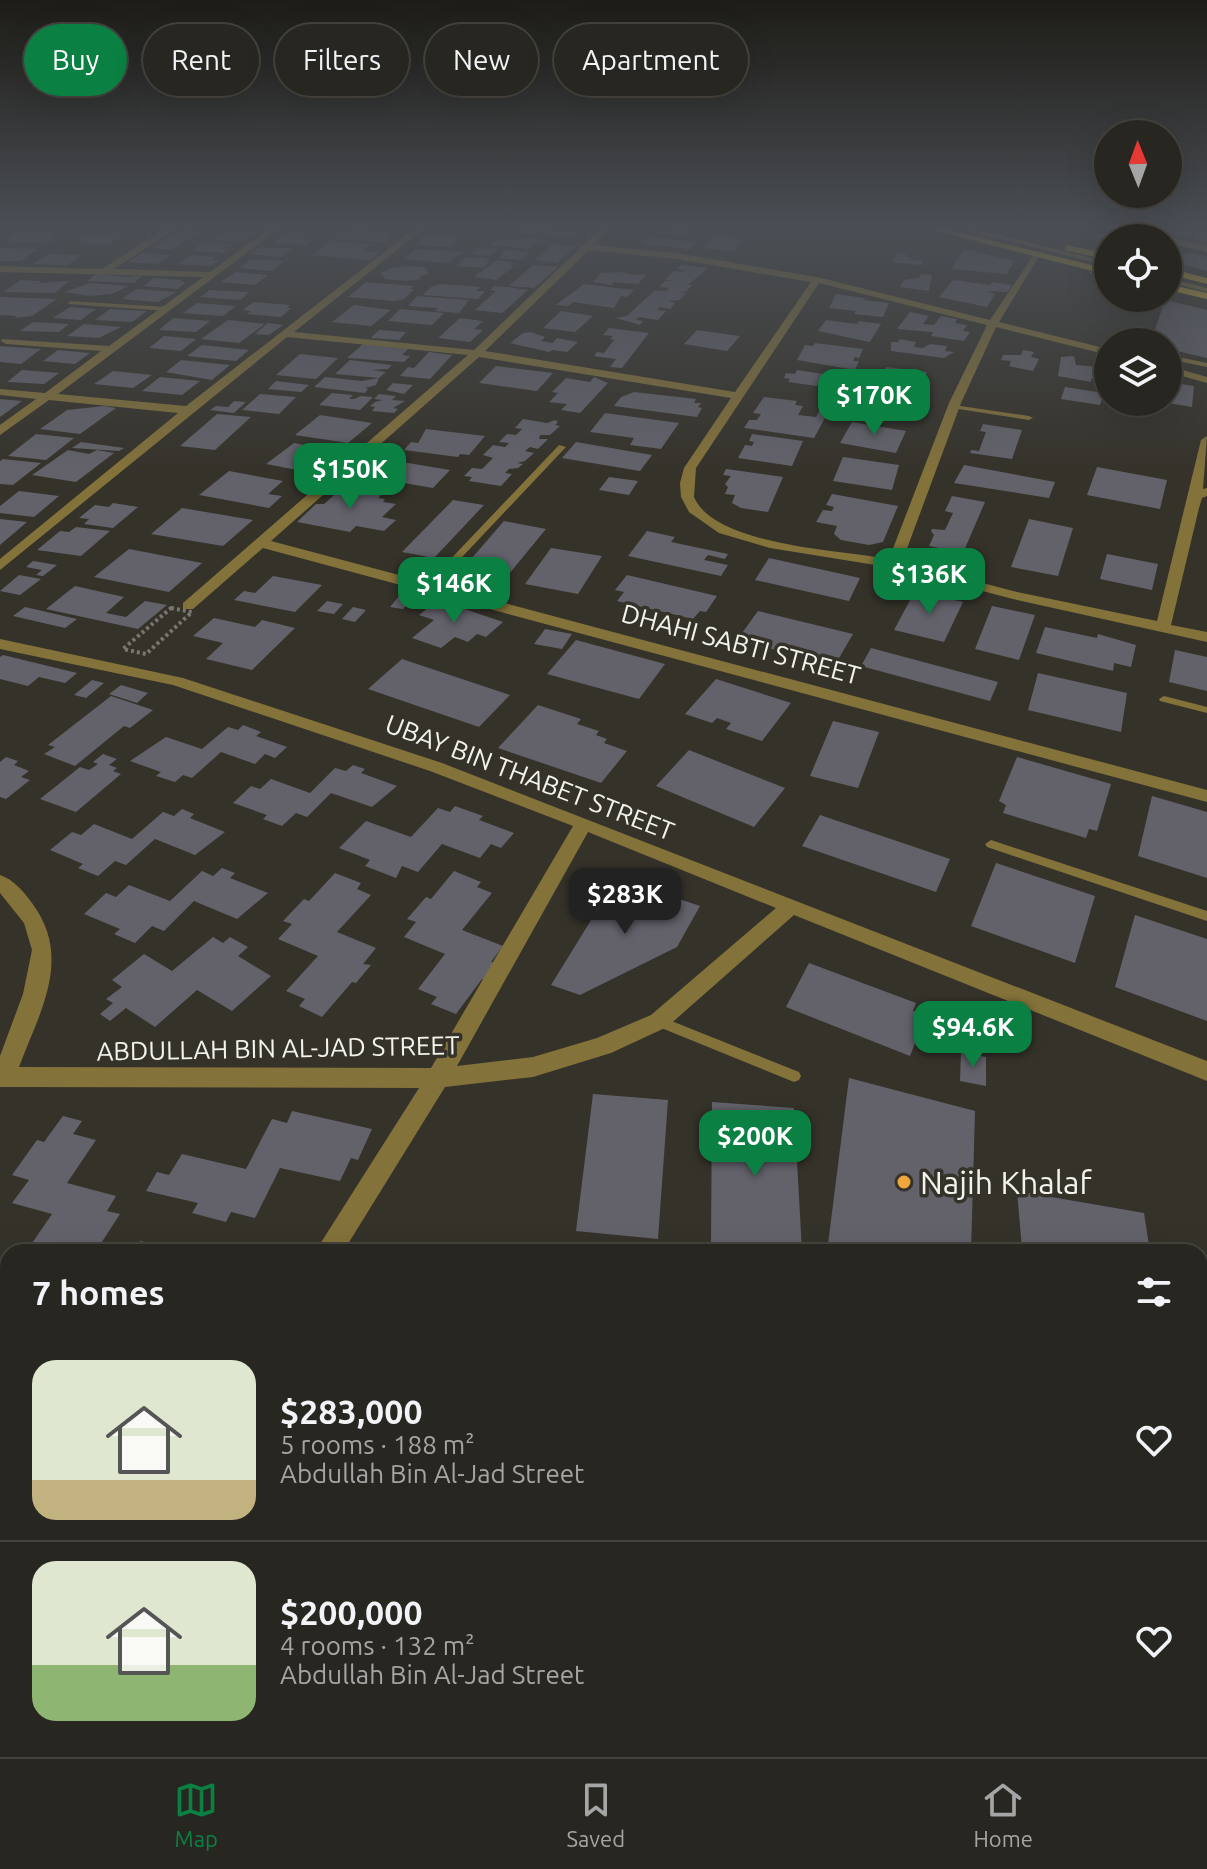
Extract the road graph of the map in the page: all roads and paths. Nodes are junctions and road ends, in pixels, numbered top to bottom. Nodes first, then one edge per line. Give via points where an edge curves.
1 (166, 310) edge
2 (316, 310) edge
3 (522, 310) edge
4 (796, 310) edge
5 (942, 310) edge
6 (1003, 310) edge
7 (996, 323) junction
8 (285, 334) junction
9 (6, 341) dead end
10 (1094, 348) edge
11 (112, 349) junction
12 (477, 353) junction
13 (1182, 360) edge
14 (1207, 365) edge
15 (1182, 373) edge
16 (1207, 380) edge
17 (0, 392) edge
18 (51, 395) junction
19 (737, 396) junction
20 (954, 407) junction
21 (188, 410) junction
22 (1029, 418) dead end
23 (0, 431) edge
24 (1207, 440) edge
25 (562, 447) dead end
26 (1202, 494) edge
27 (262, 543) junction
28 (894, 564) junction
29 (0, 566) edge
30 (427, 589) junction
31 (167, 611) dead end
32 (188, 611) joint
33 (1163, 627) junction
34 (1207, 637) edge
35 (0, 644) edge
36 (126, 647) dead end
37 (148, 652) dead end
38 (1164, 699) dead end
39 (1207, 710) edge
40 (1207, 796) edge
41 (584, 823) junction
42 (991, 844) dead end
43 (0, 882) edge
44 (792, 905) junction
45 (1207, 916) edge
46 (659, 1021) junction
47 (1207, 1071) edge
48 (794, 1076) dead end
49 (2, 1077) edge
50 (438, 1078) junction
51 (333, 1244) edge

1 - 11 street
2 - 8 street
3 - 12 street
4 - 19 street
5 - 7 street
6 - 7 street
7 - 10 street
7 - 20 street
8 - 12 street
8 - 21 street
9 - 11 street
11 - 18 street
12 - 19 street
12 - 27 street
13 - 14 lane
15 - 16 street
17 - 18 street
18 - 21 street
18 - 23 street
19 - 28 street via 684,482 693,508 705,520 744,537
20 - 22 lane
20 - 28 street
21 - 29 street
24 - 26 street via 1197,474
25 - 30 lane
26 - 33 street
27 - 30 street, DHAHI SABTI STREET
27 - 32 street
28 - 33 street
30 - 40 street, DHAHI SABTI STREET
31 - 36 path
32 - 37 path
33 - 34 street
35 - 41 street, UBAY BIN THABET STREET via 191,686 436,767
38 - 39 lane
41 - 44 street, UBAY BIN THABET STREET
41 - 50 street
42 - 45 lane
43 - 49 street via 20,898 43,951 34,992
44 - 46 street, ABDULLAH BIN AL-JAD STREET
44 - 47 street, UBAY BIN THABET STREET
46 - 48 lane
46 - 50 street, ABDULLAH BIN AL-JAD STREET via 603,1046 533,1067
49 - 50 street, ABDULLAH BIN AL-JAD STREET
50 - 51 street

